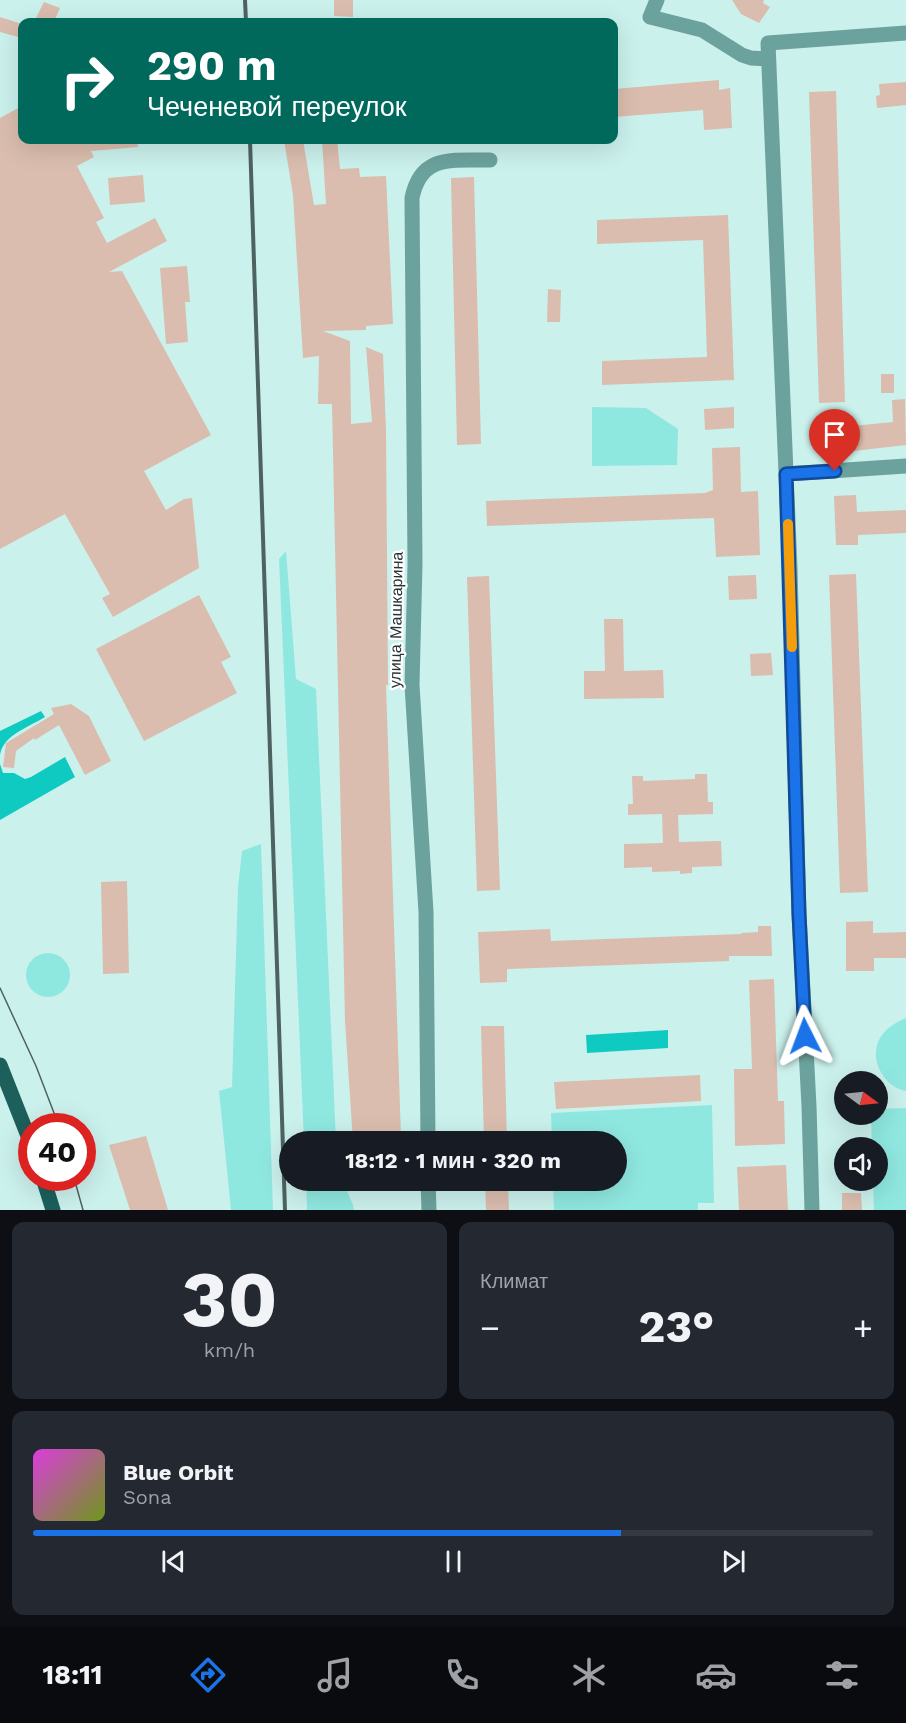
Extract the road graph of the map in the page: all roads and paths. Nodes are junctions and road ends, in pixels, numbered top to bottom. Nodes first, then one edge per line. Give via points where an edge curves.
1 (657, 0) edge
2 (906, 33) edge
3 (768, 51) junction
4 (490, 160) dead end
5 (906, 466) edge
6 (786, 474) junction
7 (0, 1065) edge
8 (19, 1113) edge
9 (428, 1131) edge
10 (47, 1191) edge
11 (428, 1191) edge
12 (52, 1210) edge
13 (429, 1210) edge
14 (812, 1210) edge

1 - 3 street via 650,17 702,30 751,58
2 - 3 street
3 - 6 street
4 - 9 street, улица Машкарина via 447,161 429,166 417,178 412,198 412,685 426,912
5 - 6 street
6 - 14 street
7 - 8 main road
10 - 12 main road
11 - 13 street

